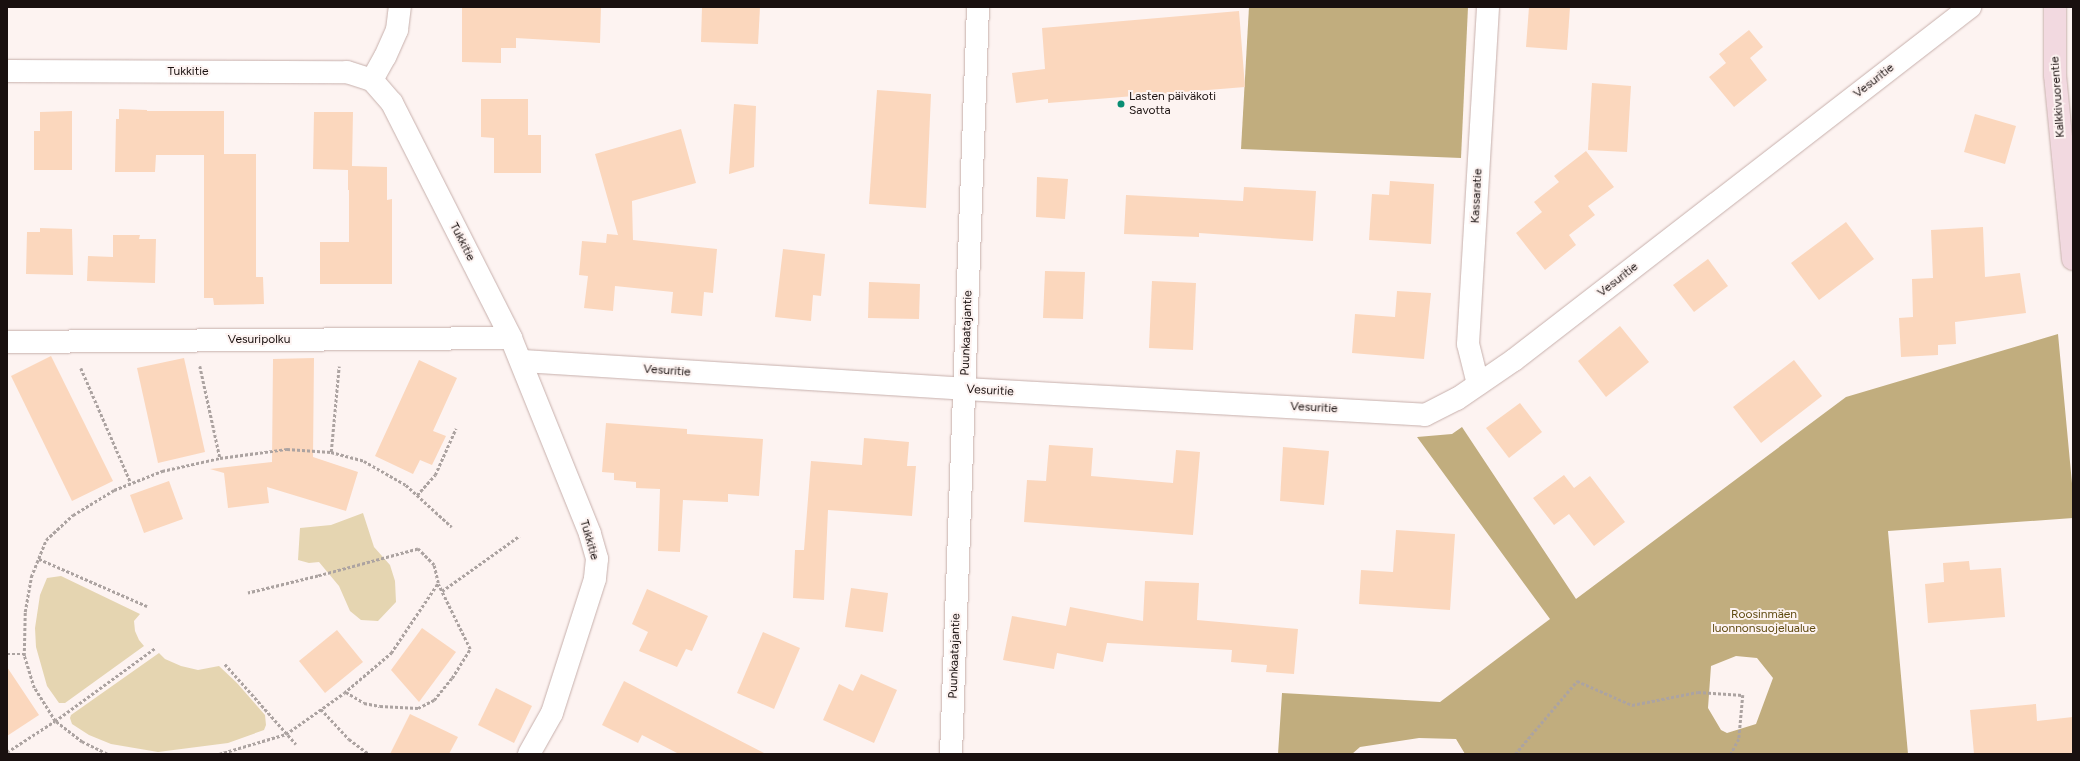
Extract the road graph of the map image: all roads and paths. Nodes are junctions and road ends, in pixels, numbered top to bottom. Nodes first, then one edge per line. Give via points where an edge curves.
1 (400, 7) edge
2 (978, 7) edge
3 (1488, 7) edge
4 (1970, 7) edge
5 (2055, 7) edge
6 (7, 71) edge
7 (372, 80) junction
8 (2073, 258) edge
9 (512, 338) junction
10 (195, 340) junction
11 (341, 340) junction
12 (7, 342) edge
13 (70, 342) junction
14 (522, 361) junction
15 (1478, 384) junction
16 (965, 389) junction
17 (456, 428) dead end
18 (331, 452) junction
19 (220, 458) junction
20 (131, 483) junction
21 (417, 495) junction
22 (452, 526) dead end
23 (519, 536) dead end
24 (39, 559) junction
25 (438, 583) junction
26 (442, 592) junction
27 (248, 593) dead end
28 (147, 606) dead end
29 (155, 648) dead end
30 (7, 654) edge
31 (24, 654) junction
32 (225, 664) dead end
33 (346, 692) junction
34 (321, 709) junction
35 (55, 721) junction
36 (286, 734) junction
37 (296, 744) dead end
38 (7, 752) edge
39 (107, 754) edge
40 (219, 754) edge
41 (369, 754) edge
42 (529, 754) edge
43 (951, 754) edge
44 (1515, 754) edge
45 (1731, 754) edge

1 - 7 street via 397,30
2 - 16 street, Puunkaatajantie
3 - 15 street, Kassaratie via 1468,344
4 - 15 street, Vesuritie via 1514,360
5 - 8 street, Kalkkivuorentie via 2055,75
6 - 7 street, Tukkitie via 347,72
7 - 9 street, Tukkitie via 392,103
9 - 11 street, Vesuripolku
9 - 14 street, Tukkitie
10 - 11 street, Vesuripolku
10 - 13 street, Vesuripolku
10 - 19 path
11 - 18 path
12 - 13 street, Vesuripolku
13 - 20 path
14 - 16 street, Vesuritie
14 - 42 street, Tukkitie via 590,534 597,559 595,580 552,713
15 - 16 street, Vesuritie via 1454,401 1425,414
16 - 43 street, Puunkaatajantie
17 - 21 path via 435,475
18 - 19 path via 287,449
18 - 21 path via 364,461 406,485
19 - 20 path via 162,471
20 - 24 path via 114,490 73,515 46,540
21 - 22 path
23 - 26 path
24 - 28 path
24 - 31 path via 31,577 25,612
25 - 26 path
25 - 27 path via 434,566 418,549
25 - 33 path via 391,653
26 - 33 path via 470,650 434,700 418,708 380,706 364,703
29 - 35 path
30 - 31 path
31 - 35 path via 34,688
32 - 36 path
33 - 34 path
34 - 36 path
34 - 41 path via 350,739
35 - 38 path
35 - 39 path via 82,742
36 - 37 path
36 - 40 path
44 - 45 path via 1577,681 1632,705 1698,692 1743,695 1740,739

